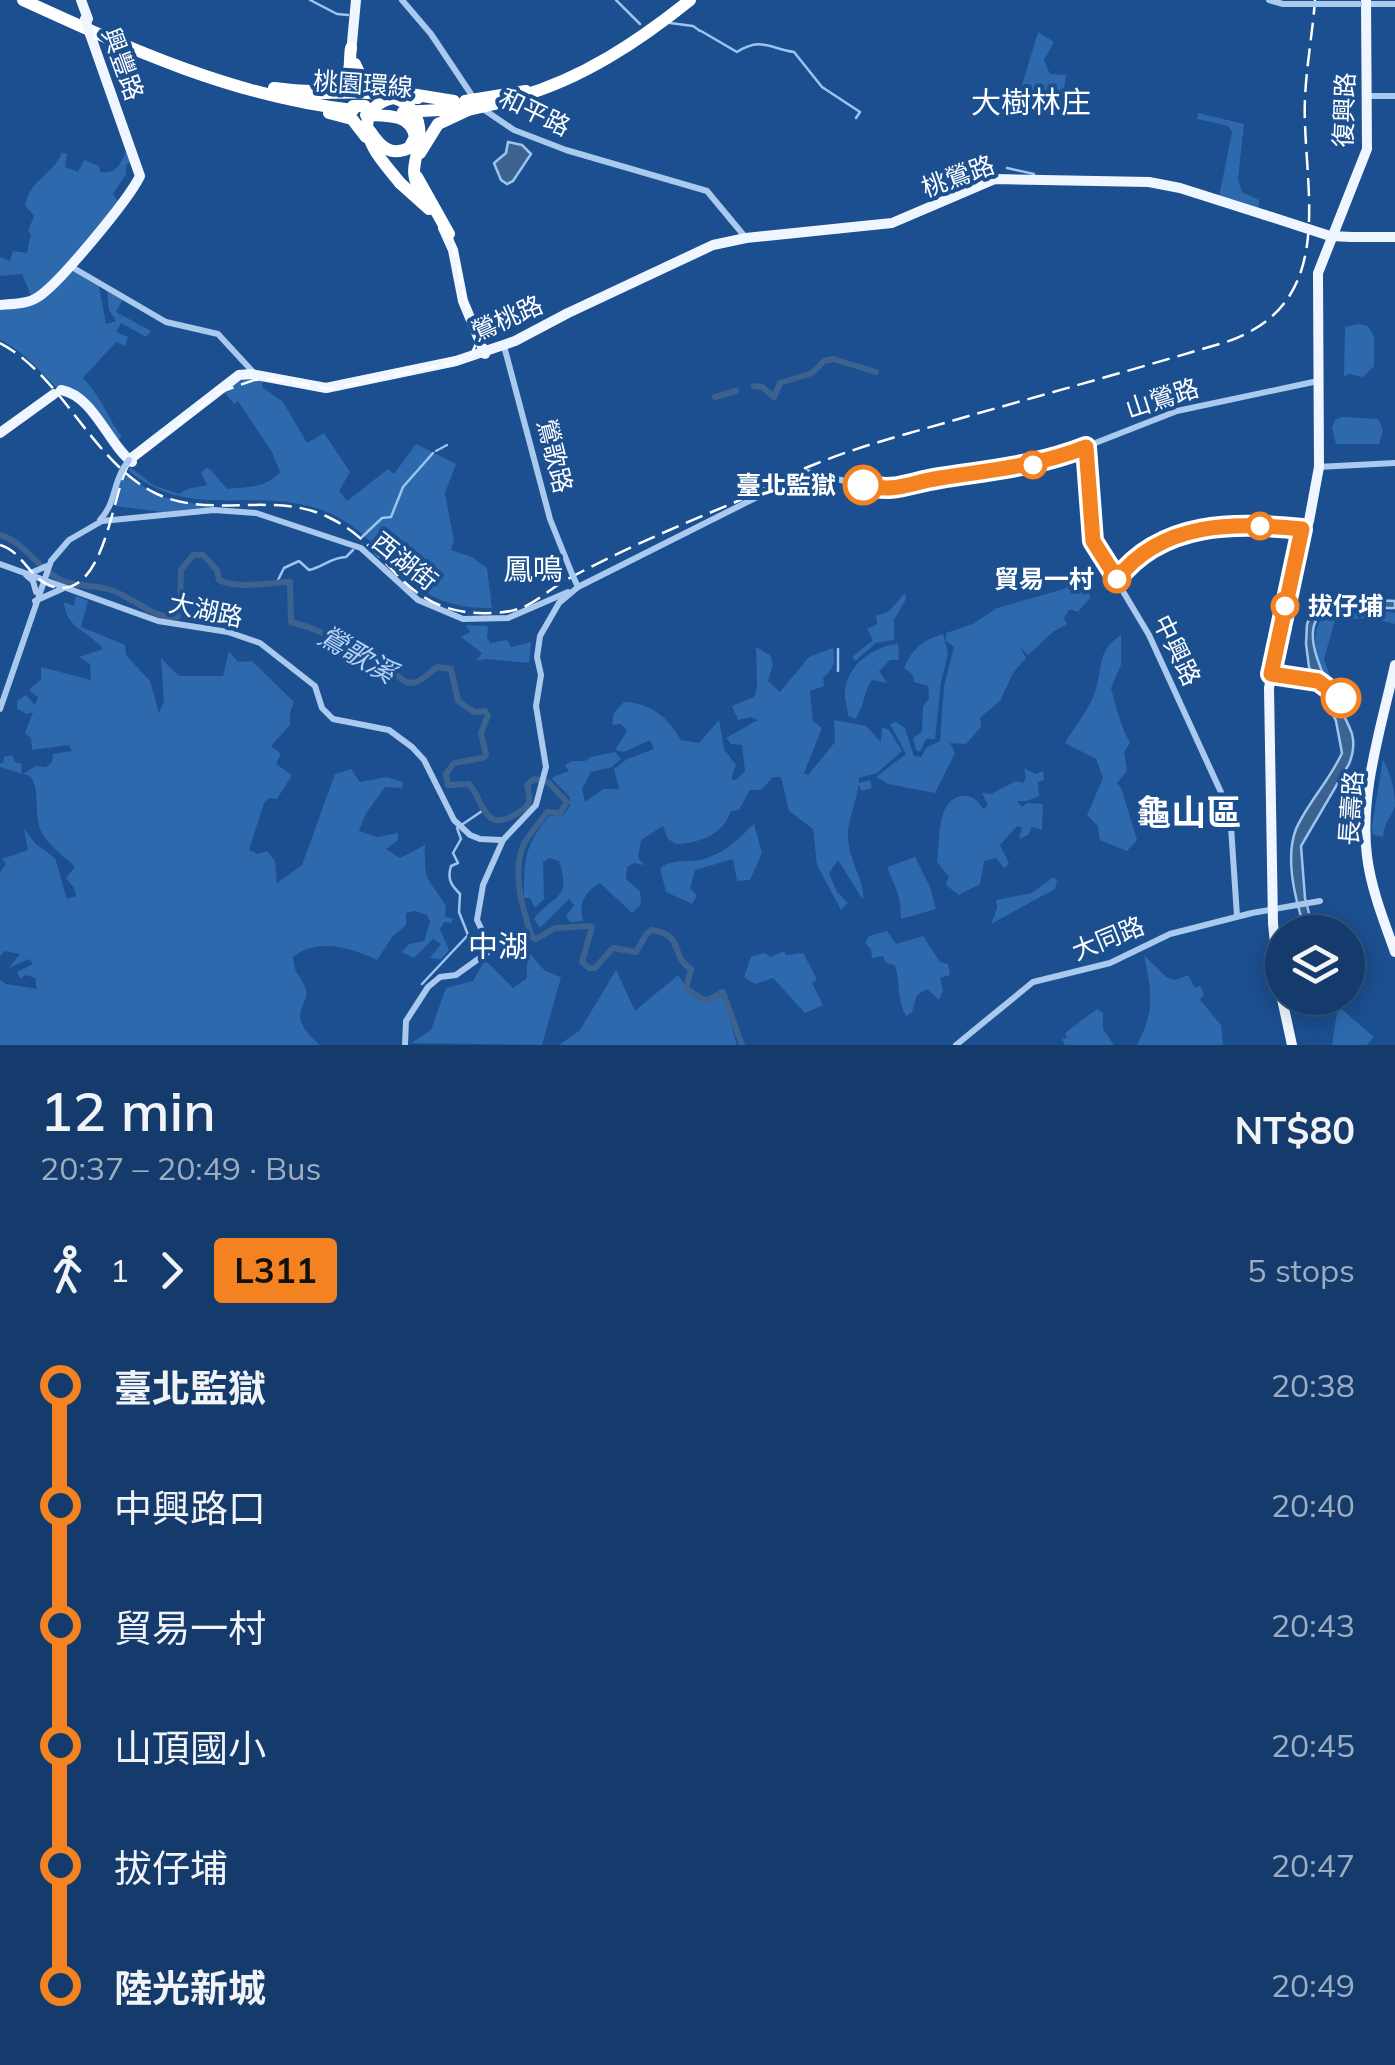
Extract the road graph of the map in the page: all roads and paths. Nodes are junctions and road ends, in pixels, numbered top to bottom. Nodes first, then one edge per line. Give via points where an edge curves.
1 (23, 0) edge
2 (34, 0) edge
3 (79, 0) edge
4 (358, 0) edge
5 (402, 0) edge
6 (687, 0) edge
7 (1269, 0) edge
8 (1364, 2) edge
9 (1395, 4) edge
10 (350, 48) junction
11 (356, 64) junction
12 (236, 84) junction
13 (356, 87) junction
14 (274, 88) junction
15 (387, 90) junction
16 (1367, 96) junction
17 (1395, 96) edge
18 (262, 97) junction
19 (464, 105) junction
20 (361, 113) junction
21 (383, 164) junction
22 (400, 183) junction
23 (418, 193) junction
24 (436, 212) junction
25 (450, 234) junction
26 (1395, 237) edge
27 (746, 238) junction
28 (69, 266) junction
29 (0, 305) edge
30 (568, 312) joint
31 (504, 347) junction
32 (486, 353) junction
33 (245, 369) junction
34 (258, 376) junction
35 (1318, 381) junction
36 (0, 433) edge
37 (1086, 447) junction
38 (130, 461) junction
39 (1395, 461) edge
40 (1317, 467) junction
41 (101, 520) junction
42 (0, 564) edge
43 (46, 566) junction
44 (29, 574) junction
45 (42, 580) junction
46 (578, 587) junction
47 (65, 588) junction
48 (35, 598) junction
49 (1395, 665) edge
50 (1392, 685) edge
51 (0, 701) edge
52 (0, 709) edge
53 (502, 840) junction
54 (1318, 901) dead end
55 (1272, 909) junction
56 (1237, 916) junction
57 (1395, 943) edge
58 (1395, 952) edge
59 (406, 1045) edge
60 (956, 1045) edge
61 (1292, 1045) edge

1 - 12 highway, 桃園環線 via 170,64
2 - 12 highway, 桃園環線
3 - 28 main road, 興豐路, bridge via 142,176
4 - 10 main road
4 - 11 main road
5 - 27 street, 和平路 via 486,112 566,150 706,191
6 - 19 highway, bridge via 570,73
6 - 19 highway, bridge via 642,36 548,87
7 - 8 street, bridge
8 - 9 street
8 - 16 main road, 復興路
10 - 13 main road
10 - 14 highway via 341,84
11 - 13 main road
11 - 15 highway via 363,81
12 - 14 highway
12 - 18 highway
12 - 20 highway, 桃園環線
13 - 15 highway
13 - 20 main road
13 - 21 main road via 363,136
14 - 23 highway, bridge via 376,93 403,102 418,127
15 - 19 highway
16 - 17 street
16 - 35 main road, 復興路 via 1367,149 1318,273
18 - 20 highway
18 - 22 highway, bridge via 354,121
19 - 20 highway, 桃園環線
19 - 21 highway via 406,154
19 - 22 highway, bridge via 397,96 372,110 368,131 375,151
19 - 24 highway via 438,124 418,157 418,180
20 - 21 main road
21 - 24 main road
21 - 25 main road
22 - 23 highway
23 - 24 highway
24 - 25 highway
24 - 32 main road
25 - 32 main road
26 - 27 main road, 桃鶯路, bridge via 1330,236 1150,182 993,179 892,223
27 - 30 main road, 桃鶯路 via 723,242
28 - 29 main road via 34,300
28 - 33 street via 166,322 213,332
30 - 31 main road, 鶯桃路
31 - 32 main road, 鶯桃路
31 - 46 street, 鶯歌路, bridge via 550,519
32 - 34 main road, 鶯桃路 via 329,388
33 - 34 main road, 鶯桃路
33 - 38 main road
34 - 38 main road via 232,382
35 - 37 street, 山鶯路 via 1190,407
35 - 40 main road
36 - 38 main road via 58,392 71,392
37 - 46 street, 山鶯路 via 1044,463 894,490 804,473
37 - 56 street, 中興路 via 1093,541 1149,636 1230,812
38 - 41 street, bridge
39 - 40 street
40 - 55 main road via 1269,688
41 - 43 street via 67,538
41 - 45 street via 69,540
41 - 46 street, 西湖街 via 236,510 354,544 418,600 463,619 508,618
42 - 44 street, 大湖路
43 - 44 street
43 - 45 street
44 - 45 street, 大湖路
44 - 48 street
45 - 47 street, 大湖路
45 - 48 street
46 - 53 street via 560,603 539,640 536,706 546,766 536,805
47 - 48 street
47 - 53 street, 大湖路 via 158,621 260,643 315,686 333,719 400,736 424,760 459,825 475,838
48 - 51 street
48 - 52 street
49 - 50 main road, 長壽路
50 - 57 main road, 長壽路 via 1368,836
50 - 58 main road, 長壽路 via 1368,797 1366,843
53 - 59 street via 478,908 489,946 485,955 428,986 406,1020
54 - 55 street, 大同路
55 - 56 street, 大同路
55 - 61 main road
56 - 60 street, 大同路 via 1170,934 1096,968 1033,982

